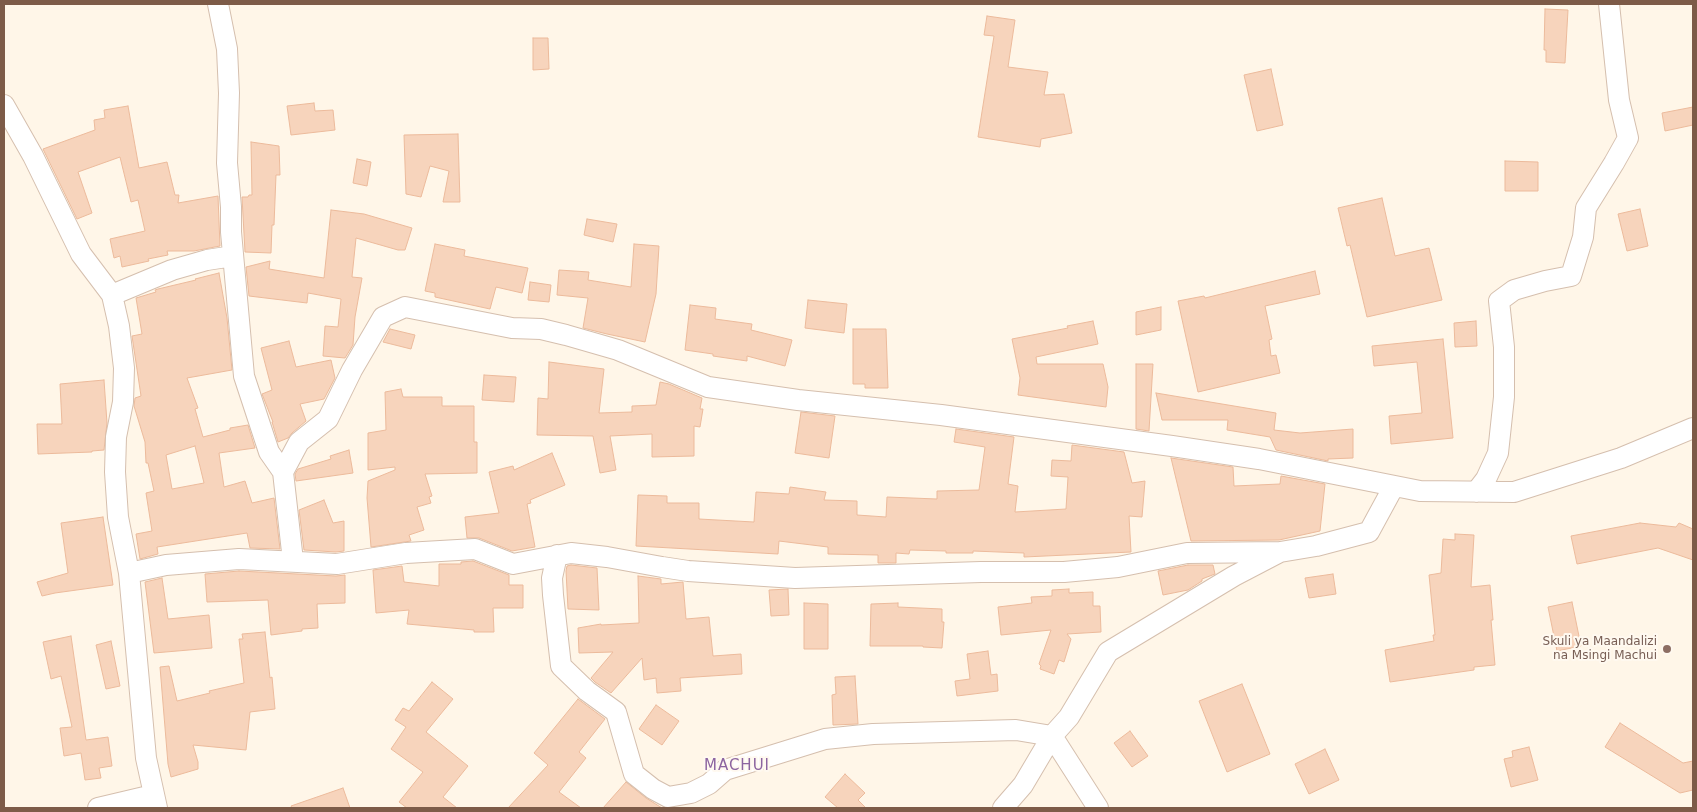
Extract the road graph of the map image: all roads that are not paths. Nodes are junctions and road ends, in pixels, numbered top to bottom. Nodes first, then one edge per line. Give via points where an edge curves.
1 (218, 4) edge
2 (1609, 4) edge
3 (4, 105) edge
4 (233, 256) junction
5 (112, 295) junction
6 (1693, 428) edge
7 (283, 472) junction
8 (1394, 486) junction
9 (1476, 492) junction
10 (1280, 552) junction
11 (557, 555) junction
12 (293, 561) junction
13 (129, 573) junction
14 (1052, 736) junction
15 (155, 802) edge
16 (98, 808) edge
17 (1003, 808) edge
18 (1098, 808) edge

1 - 4 street via 227,49 227,163
2 - 9 street via 1619,100 1628,138 1586,208 1583,237 1571,276 1514,290 1499,301 1504,346 1504,397 1498,453
3 - 5 street via 33,156 80,254
4 - 5 street via 172,270
4 - 7 street via 244,376 269,452
5 - 13 street via 124,368 123,402 116,437 116,490
6 - 9 street via 1621,458 1514,492
7 - 8 street via 300,442 328,419 383,317 404,307 566,335 618,350 708,387 1124,439 1259,459
7 - 12 street
8 - 9 street via 1420,491
8 - 10 street via 1369,532
10 - 11 street via 1187,553 1118,567 1064,572 796,578 688,571 607,557 571,553
10 - 14 street via 1108,652 1069,717
11 - 12 street via 513,564 475,549 406,553 337,564
11 - 14 street via 552,578 561,666 616,712 634,774 668,797 691,793 709,784 725,770 825,739 873,734 1016,730
12 - 13 street via 239,558 166,565
13 - 15 street via 146,758
14 - 17 street via 1023,785
14 - 18 street
15 - 16 street

